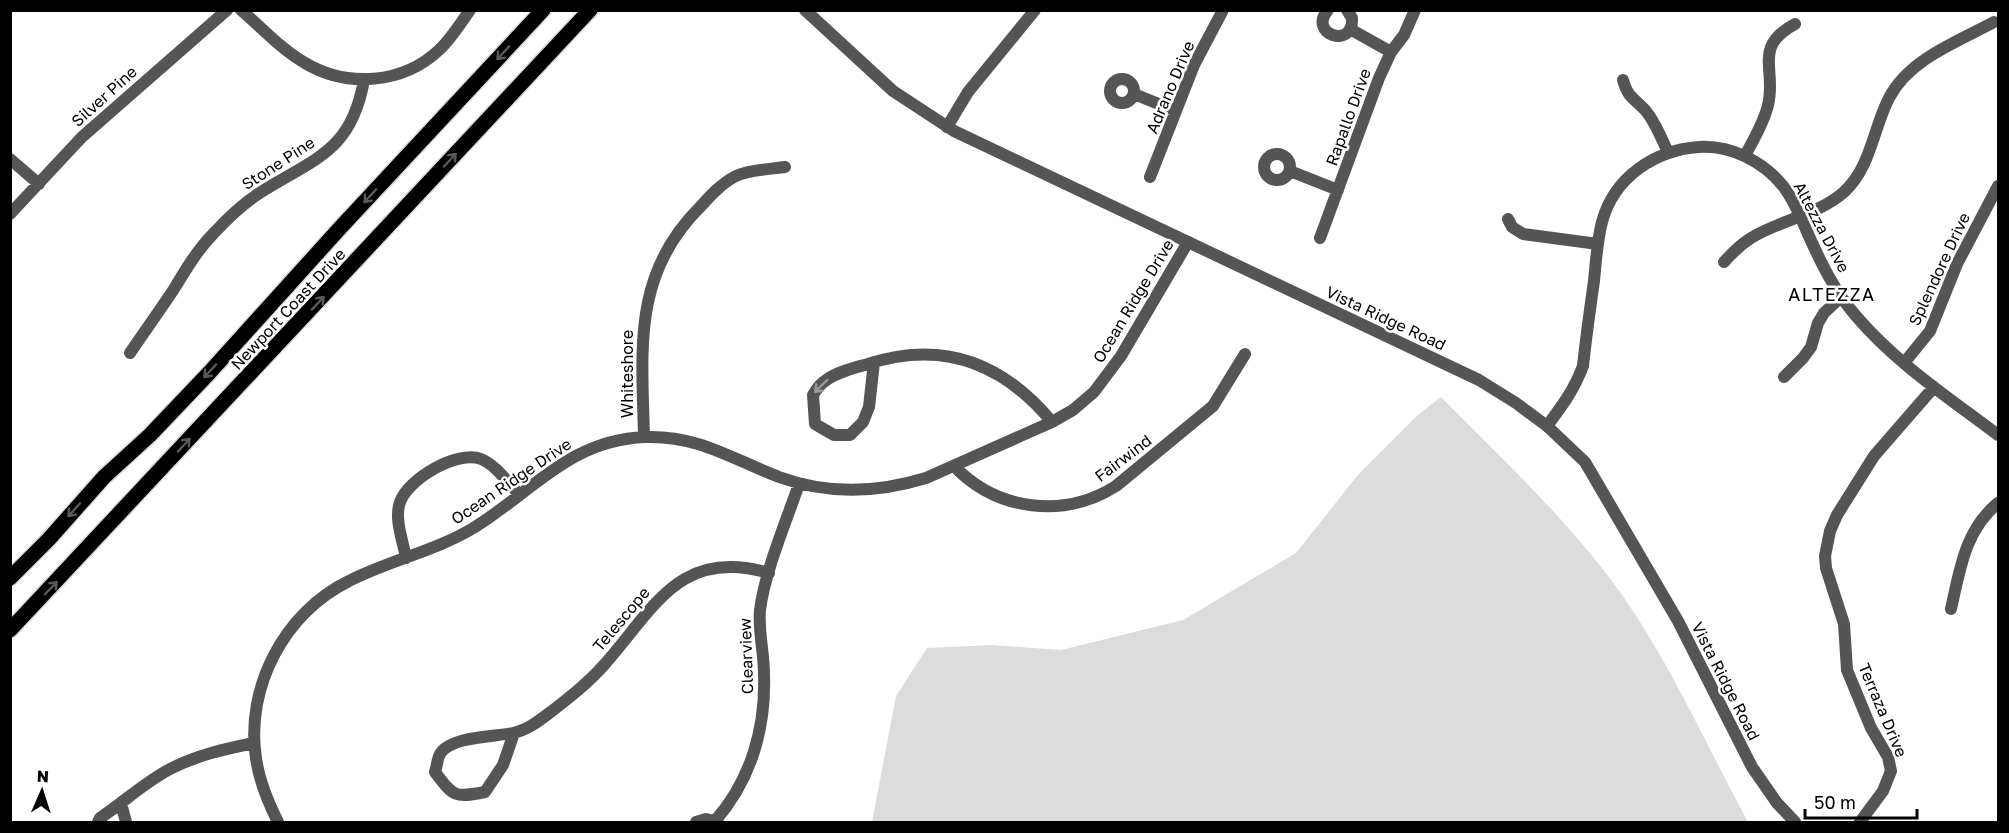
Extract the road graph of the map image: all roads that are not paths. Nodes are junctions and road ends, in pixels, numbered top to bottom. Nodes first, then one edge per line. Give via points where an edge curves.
1 (227, 10) edge
2 (241, 10) edge
3 (470, 10) edge
4 (543, 10) edge
5 (590, 10) edge
6 (805, 10) edge
7 (1035, 10) edge
8 (1224, 10) edge
9 (1328, 10) edge
10 (1347, 10) edge
11 (1415, 10) edge
12 (1994, 22) dead end
13 (1796, 24) dead end
14 (1350, 29) junction
15 (1391, 51) junction
16 (364, 80) junction
17 (1623, 80) dead end
18 (1134, 94) dead end
19 (1176, 111) junction
20 (947, 127) junction
21 (1668, 152) junction
22 (1745, 156) junction
23 (10, 159) edge
24 (785, 167) dead end
25 (1290, 171) dead end
26 (1150, 177) dead end
27 (39, 184) junction
28 (1998, 186) edge
29 (1338, 190) junction
30 (10, 214) edge
31 (1800, 216) junction
32 (1508, 219) dead end
33 (1320, 238) dead end
34 (1188, 242) junction
35 (1598, 244) junction
36 (1724, 262) dead end
37 (1841, 297) junction
38 (130, 353) dead end
39 (1245, 354) dead end
40 (874, 362) junction
41 (1904, 363) junction
42 (1785, 377) dead end
43 (1934, 387) junction
44 (1053, 422) junction
45 (1547, 426) junction
46 (1998, 435) edge
47 (644, 437) junction
48 (954, 466) junction
49 (799, 484) junction
50 (519, 494) junction
51 (1998, 503) edge
52 (406, 558) junction
53 (769, 573) junction
54 (10, 578) edge
55 (1952, 609) dead end
56 (10, 630) edge
57 (514, 733) junction
58 (254, 744) junction
59 (122, 803) junction
60 (98, 822) edge
61 (126, 822) edge
62 (278, 822) edge
63 (696, 822) edge
64 (716, 822) edge
65 (1795, 822) edge
66 (1860, 822) edge

1 - 27 street, Silver Pine via 82,137
2 - 16 street via 306,64 328,74
3 - 16 street via 450,39 424,62 392,76
4 -> 54 main road, Newport Coast Drive via 209,373
56 -> 5 main road, Newport Coast Drive
6 - 20 street, Vista Ridge Road via 893,91
7 - 20 street via 968,92
8 - 19 street, Adrano Drive via 1194,65
9 - 14 street via 1322,20 1330,35 1341,36
10 - 14 street via 1352,18
11 - 15 street, Rapallo Drive
12 - 31 street via 1912,69 1889,97 1857,176 1829,203
13 - 22 street via 1776,38 1770,50 1769,104
14 - 15 street
15 - 29 street, Rapallo Drive
16 - 38 street, Stone Pine via 355,115 336,144 255,196 214,233
17 - 21 street via 1626,91 1645,110
18 - 19 street
19 - 26 street, Adrano Drive
20 - 34 street, Vista Ridge Road
21 - 22 street, Altezza Drive via 1682,148 1725,148
21 - 35 street, Altezza Drive via 1634,171 1619,187 1602,221
22 - 31 street, Altezza Drive via 1783,186
23 - 27 street
24 - 47 street, Whiteshore via 737,176 715,191 692,214 667,250 644,322
25 - 29 street
27 - 30 street, Silver Pine
28 - 41 street, Splendore Drive via 1957,264 1930,331
29 - 33 street, Rapallo Drive
31 - 36 street via 1751,237
31 - 37 street, Altezza Drive
32 - 35 street via 1522,234
34 - 44 street, Ocean Ridge Drive via 1111,371 1088,397
34 - 45 street, Vista Ridge Road via 1479,380
35 - 45 street, Altezza Drive via 1583,366 1569,397
37 - 41 street, Altezza Drive via 1873,336
37 - 42 street via 1824,313 1811,347
39 - 48 street, Fairwind via 1214,406 1103,495 1061,506 1016,503 976,486
40 -> 40 street via 824,381 813,395 815,424 834,435 850,435 863,422 869,407
40 - 44 street via 931,354 981,366 1019,387
41 - 43 street, Altezza Drive
43 - 46 street, Altezza Drive
43 - 66 street, Terraza Drive via 1874,456 1833,523 1825,556 1844,624 1847,670 1891,771 1883,791
44 - 48 street, Ocean Ridge Drive
45 - 65 street, Vista Ridge Road via 1585,462 1678,621 1752,767
47 - 49 street, Ocean Ridge Drive via 689,441
47 - 50 street, Ocean Ridge Drive via 588,450
48 - 49 street, Ocean Ridge Drive via 905,484 873,490 841,491
49 - 53 street, Clearview
50 - 52 street, Ocean Ridge Drive via 476,526
50 - 52 street via 481,459 460,458 439,466 421,477 400,502 398,514
51 - 55 street via 1969,540
52 - 58 street, Ocean Ridge Drive via 333,590 293,626 266,672 258,698
53 - 57 street, Telescope via 732,567 711,569 672,587 586,684 532,726
53 - 64 street, Clearview via 760,612 762,726 745,777
57 - 57 street, Telescope via 454,743 440,754 435,772 449,791 461,796 485,792 503,765
58 - 59 street via 201,755 150,781
58 - 62 street, Ocean Ridge Drive via 261,784
59 - 60 street
59 - 61 street
63 - 64 street, Clearview

